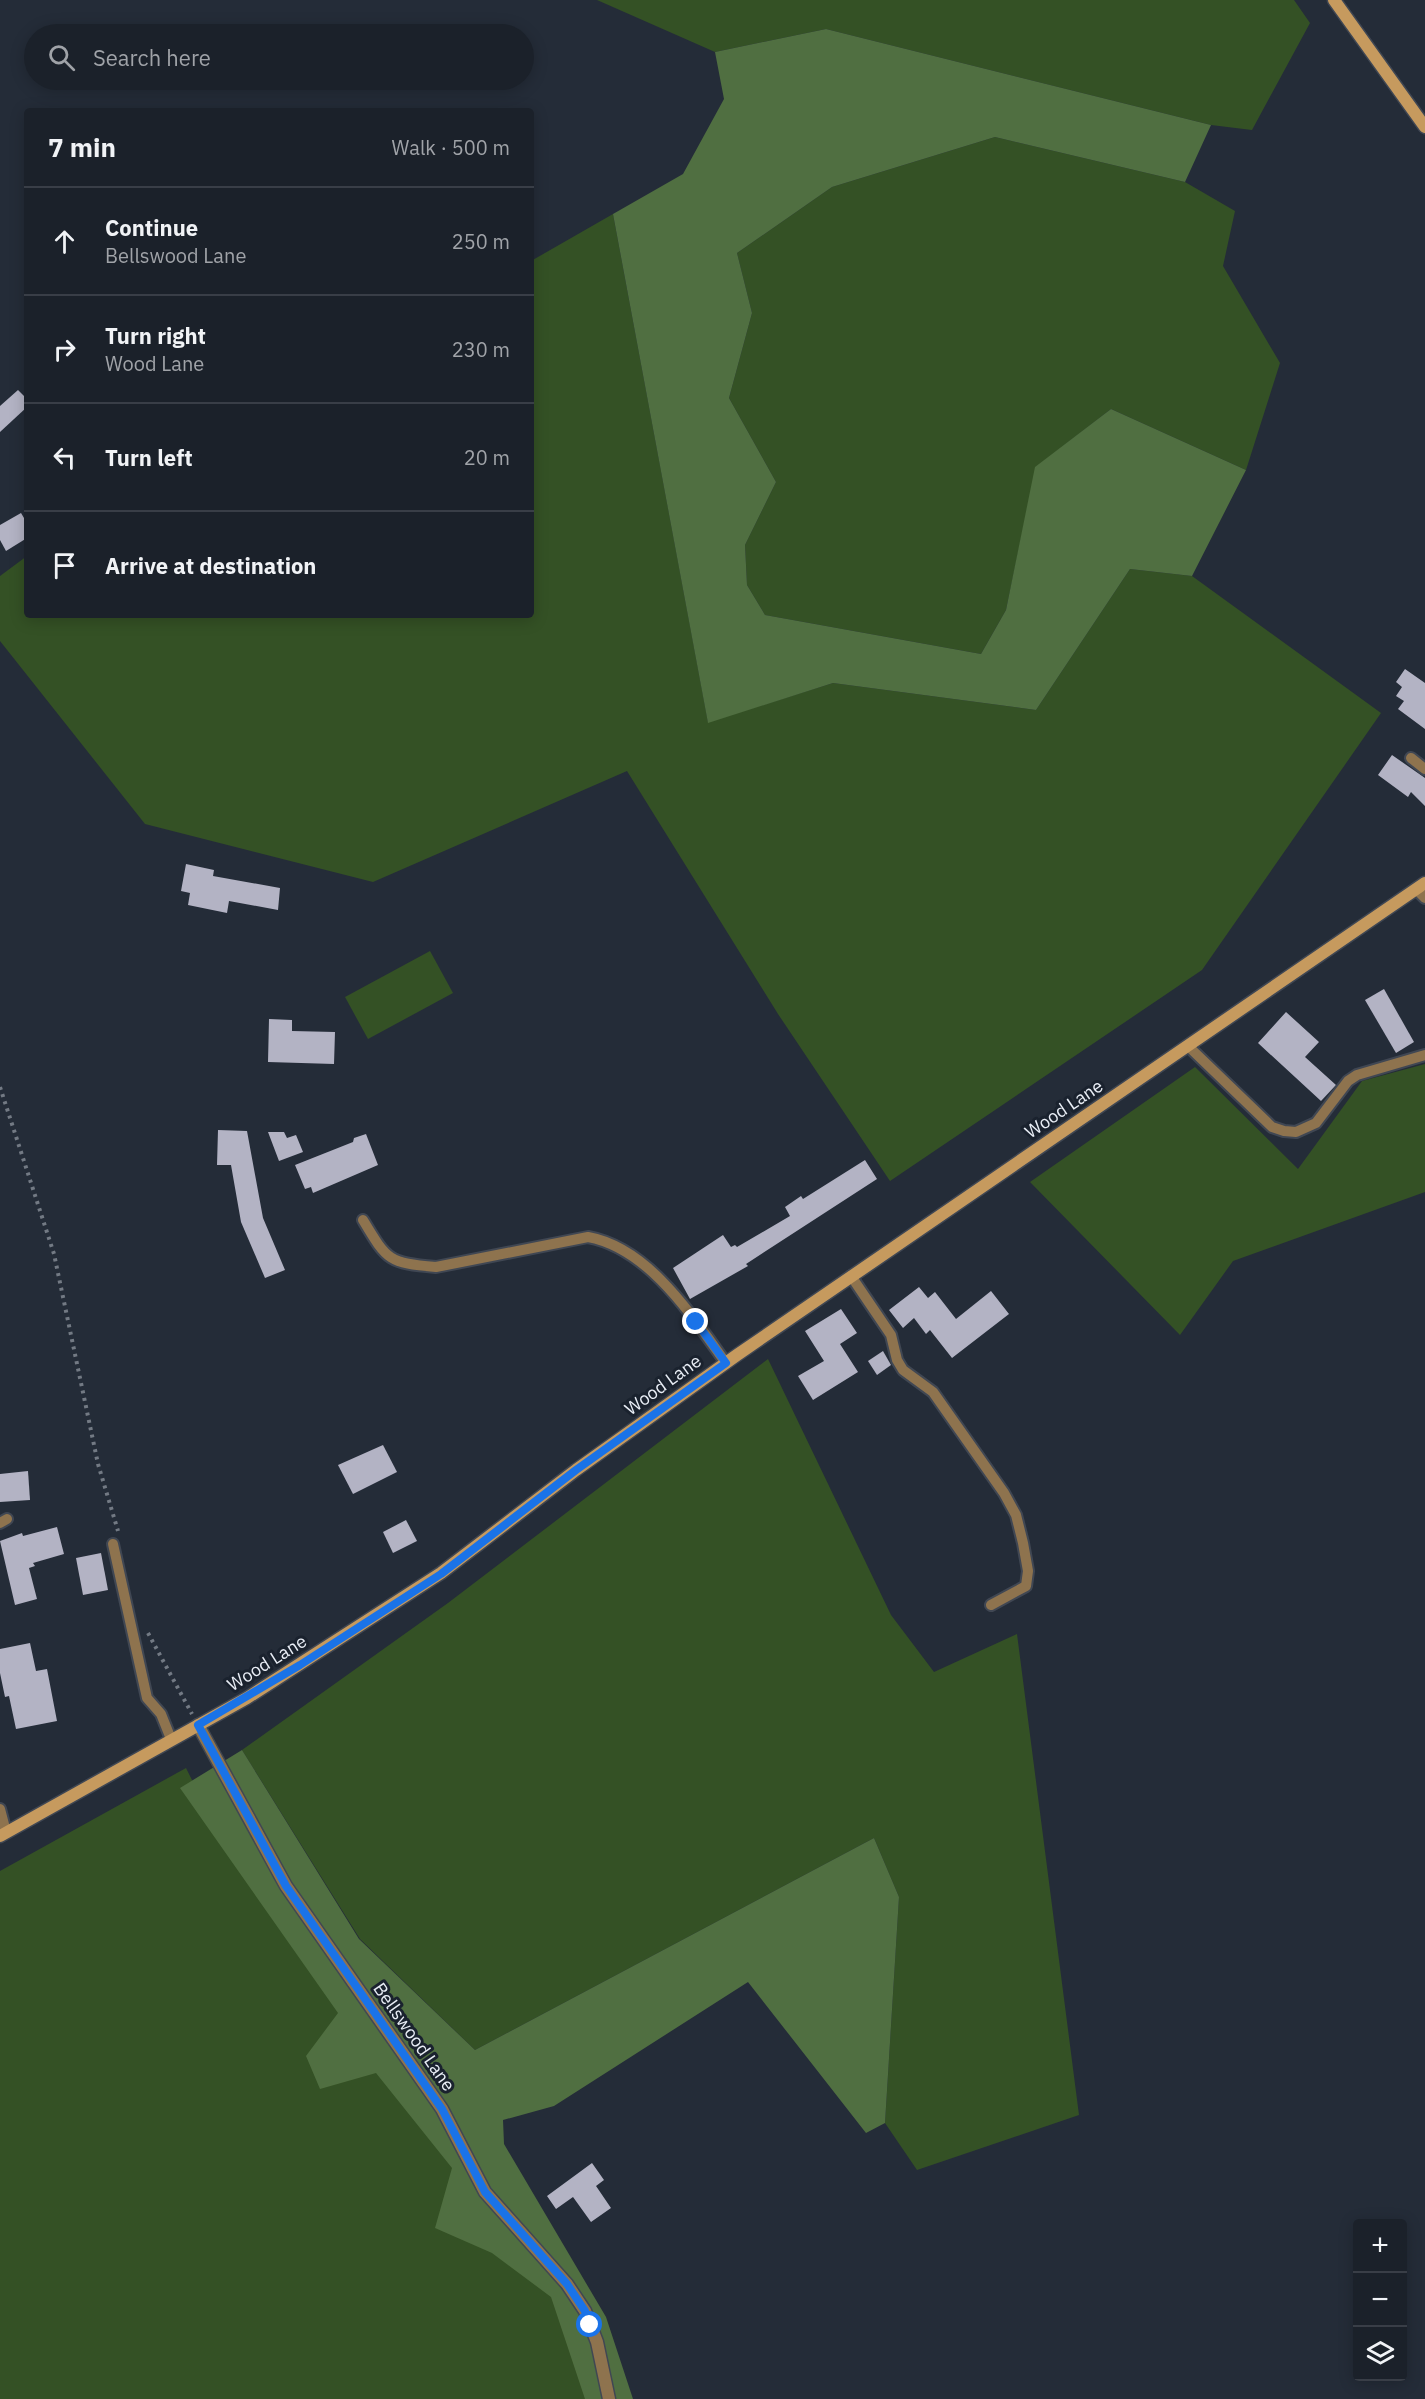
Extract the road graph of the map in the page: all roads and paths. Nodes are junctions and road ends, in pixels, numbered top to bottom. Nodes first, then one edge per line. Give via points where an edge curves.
1 (1334, 0) edge
2 (1425, 127) edge
3 (1411, 758) dead end
4 (1425, 769) edge
5 (1422, 890) edge
6 (1188, 1046) junction
7 (1425, 1055) edge
8 (0, 1087) edge
9 (363, 1220) dead end
10 (851, 1276) junction
11 (726, 1363) junction
12 (117, 1544) joint
13 (991, 1605) dead end
14 (145, 1622) dead end
15 (198, 1725) junction
16 (171, 1739) junction
17 (0, 1809) edge
18 (3, 1834) edge
19 (609, 2399) edge

1 - 2 street
3 - 4 lane
5 - 6 street, Wood Lane
6 - 7 lane via 1272,1127 1296,1132 1316,1123 1348,1081 1358,1075
6 - 10 street, Wood Lane
8 - 12 path via 54,1254
9 - 11 lane via 383,1254 403,1264 436,1267 588,1237 605,1240 657,1277
10 - 11 street, Wood Lane
10 - 13 lane via 891,1335 903,1370 933,1392 1016,1515 1028,1571 1026,1586
11 - 15 street, Wood Lane via 576,1470 441,1574
12 - 16 lane via 147,1698 162,1714
14 - 15 path
15 - 16 street, Wood Lane
15 - 19 street, Bellswood Lane via 286,1886 442,2109 485,2192 567,2284 585,2311 597,2342
16 - 18 street, Wood Lane
17 - 18 lane

